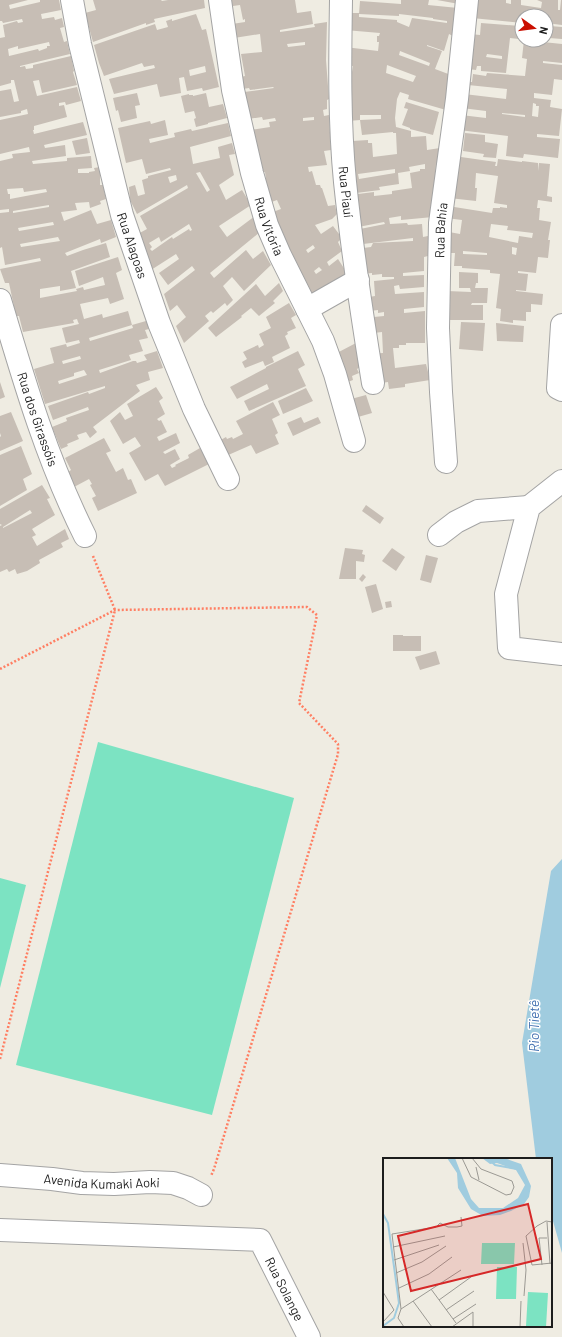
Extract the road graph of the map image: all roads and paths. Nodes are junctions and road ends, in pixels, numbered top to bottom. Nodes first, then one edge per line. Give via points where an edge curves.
1 (72, 0) edge
2 (220, 0) edge
3 (341, 0) edge
4 (467, 0) edge
5 (358, 280) junction
6 (0, 300) edge
7 (308, 308) junction
8 (562, 325) edge
9 (373, 383) dead end
10 (560, 389) edge
11 (354, 441) dead end
12 (446, 462) dead end
13 (228, 479) dead end
14 (562, 481) edge
15 (529, 507) junction
16 (439, 535) dead end
17 (85, 536) joint
18 (115, 610) junction
19 (562, 654) edge
20 (0, 669) edge
21 (0, 1059) edge
22 (0, 1175) edge
23 (201, 1195) joint
24 (0, 1230) edge
25 (309, 1337) edge

1 - 13 street, Rua Alagoas via 80,44 122,215 194,409
2 - 7 street, Rua Vitória via 233,90 262,210 280,256
3 - 5 street, Rua Piauí via 345,181
4 - 12 street, Rua Bahia via 440,223 438,328
5 - 7 street
5 - 9 street, Rua Piauí
6 - 17 street, Rua dos Girassóis via 34,411 57,474
7 - 11 street, Rua Vitória via 335,374
8 - 10 street
14 - 15 street
15 - 16 street via 478,511 456,522
15 - 19 street via 506,594 509,648
17 - 18 path
18 - 20 path
18 - 21 path
18 - 23 path via 307,607 317,614 299,703 338,744 338,754 214,1170
22 - 23 street, Avenida Kumaki Aoki via 82,1183 172,1183
24 - 25 street, Rua Solange via 260,1240

